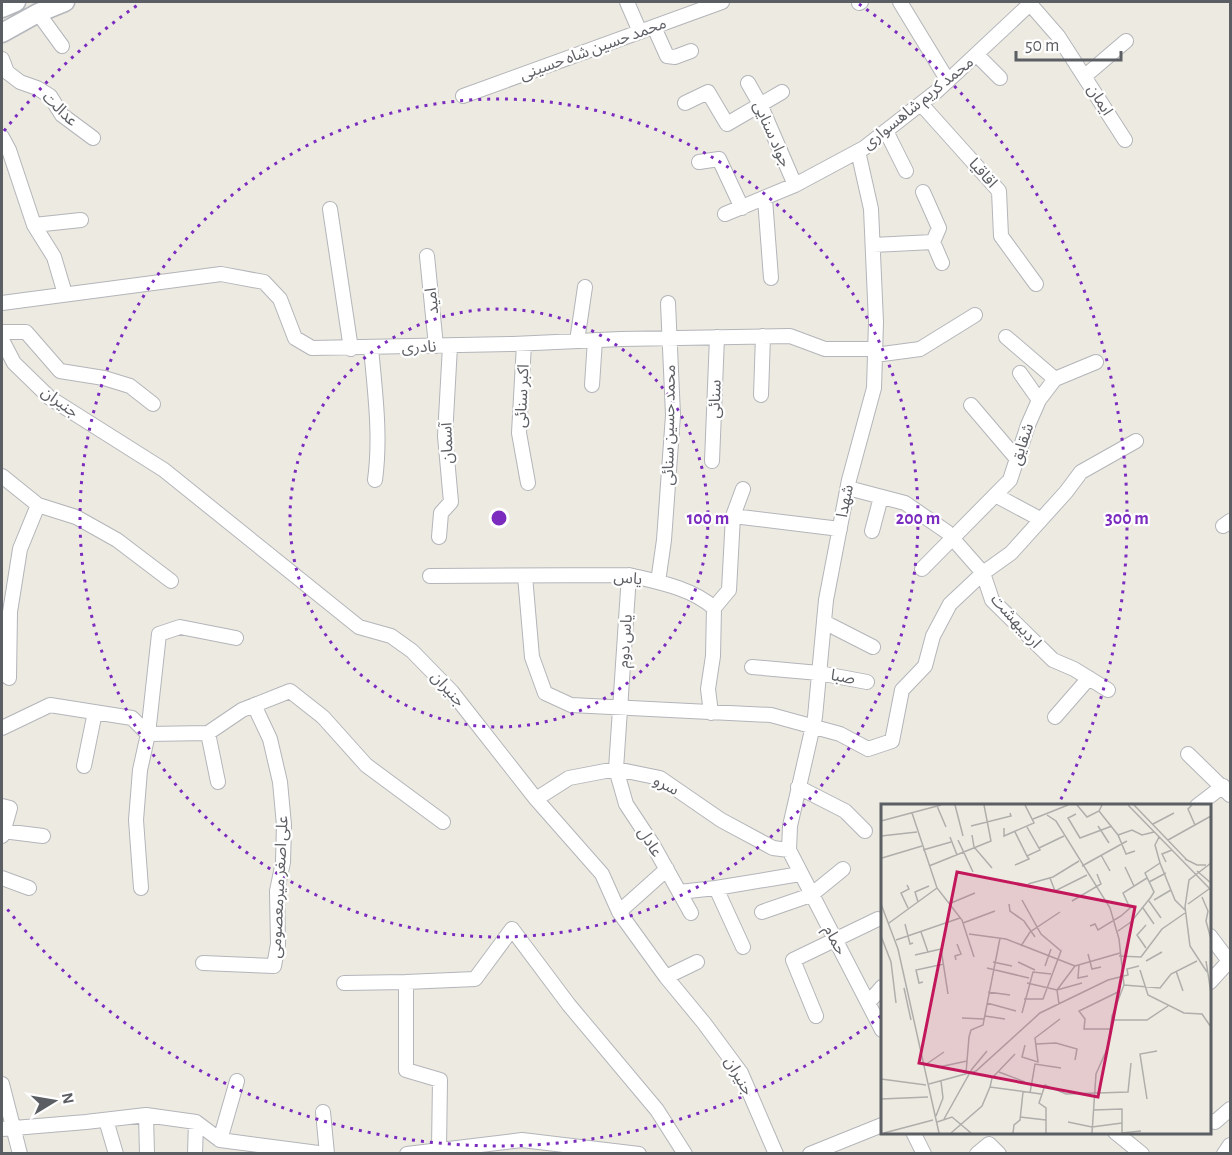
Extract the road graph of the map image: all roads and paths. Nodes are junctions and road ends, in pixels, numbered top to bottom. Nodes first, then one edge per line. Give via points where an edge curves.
1 (16, 2) edge
2 (65, 2) edge
3 (627, 2) edge
4 (722, 2) edge
5 (900, 2) edge
6 (1031, 3) edge
7 (2, 8) edge
8 (38, 13) junction
9 (654, 27) junction
10 (640, 32) junction
11 (2, 33) edge
12 (1126, 41) dead end
13 (62, 46) dead end
14 (691, 51) dead end
15 (977, 55) junction
16 (2, 59) edge
17 (1085, 76) junction
18 (1000, 78) dead end
19 (948, 81) junction
20 (748, 83) dead end
21 (782, 92) dead end
22 (463, 96) dead end
23 (686, 103) dead end
24 (760, 104) junction
25 (921, 104) junction
26 (886, 131) junction
27 (2, 137) edge
28 (93, 138) dead end
29 (1125, 140) dead end
30 (858, 152) junction
31 (699, 162) dead end
32 (906, 171) dead end
33 (795, 185) junction
34 (923, 192) dead end
35 (765, 199) junction
36 (742, 208) junction
37 (330, 209) dead end
38 (725, 214) dead end
39 (81, 220) dead end
40 (34, 225) junction
41 (933, 242) junction
42 (873, 245) junction
43 (427, 256) dead end
44 (942, 263) dead end
45 (771, 278) dead end
46 (1036, 284) dead end
47 (585, 287) dead end
48 (65, 294) junction
49 (2, 303) edge
50 (668, 303) dead end
51 (975, 315) dead end
52 (2, 332) edge
53 (763, 336) junction
54 (717, 337) junction
55 (1006, 337) dead end
56 (670, 338) junction
57 (2, 340) edge
58 (595, 340) junction
59 (577, 341) junction
60 (525, 344) junction
61 (443, 346) junction
62 (371, 348) junction
63 (351, 349) junction
64 (875, 352) junction
65 (1096, 362) dead end
66 (1020, 373) dead end
67 (1055, 379) junction
68 (592, 385) dead end
69 (761, 395) dead end
70 (1040, 400) junction
71 (153, 404) dead end
72 (971, 405) dead end
73 (1136, 441) dead end
74 (1017, 459) junction
75 (712, 460) dead end
76 (2, 476) edge
77 (375, 480) dead end
78 (528, 483) dead end
79 (848, 488) junction
80 (743, 489) dead end
81 (997, 496) junction
82 (881, 497) junction
83 (38, 506) junction
84 (733, 516) junction
85 (1040, 519) junction
86 (840, 529) junction
87 (872, 531) dead end
88 (439, 537) dead end
89 (954, 537) junction
90 (922, 569) dead end
91 (983, 573) junction
92 (629, 575) junction
93 (430, 576) dead end
94 (525, 576) junction
95 (171, 581) dead end
96 (658, 582) junction
97 (714, 608) junction
98 (824, 622) junction
99 (236, 638) dead end
100 (873, 647) dead end
101 (752, 667) dead end
102 (819, 673) junction
103 (9, 678) dead end
104 (1089, 678) junction
105 (867, 682) dead end
106 (1108, 690) dead end
107 (254, 705) junction
108 (620, 707) junction
109 (95, 712) junction
110 (711, 713) junction
111 (1055, 717) dead end
112 (813, 726) junction
113 (2, 728) edge
114 (208, 733) junction
115 (148, 734) junction
116 (1188, 754) dead end
117 (84, 766) dead end
118 (616, 769) junction
119 (218, 782) dead end
120 (798, 787) junction
121 (1227, 790) edge
122 (536, 799) junction
123 (1201, 804) edge
124 (6, 807) edge
125 (443, 822) dead end
126 (865, 831) dead end
127 (2, 833) edge
128 (43, 836) dead end
129 (789, 850) junction
130 (666, 869) junction
131 (843, 869) dead end
132 (800, 874) junction
133 (2, 878) edge
134 (29, 888) dead end
135 (141, 888) dead end
136 (716, 888) junction
137 (679, 892) junction
138 (811, 895) junction
139 (619, 912) junction
140 (762, 912) dead end
141 (691, 913) dead end
142 (878, 919) dead end
143 (1211, 938) edge
144 (835, 940) junction
145 (743, 947) dead end
146 (1230, 961) edge
147 (697, 962) dead end
148 (203, 963) dead end
149 (666, 977) junction
150 (1211, 980) edge
151 (406, 982) junction
152 (344, 983) dead end
153 (881, 988) edge
154 (868, 1002) junction
155 (816, 1016) dead end
156 (881, 1028) edge
157 (237, 1082) dead end
158 (2, 1084) edge
159 (1230, 1109) edge
160 (323, 1112) dead end
161 (146, 1115) junction
162 (106, 1120) junction
163 (1211, 1121) edge
164 (196, 1122) junction
165 (881, 1125) edge
166 (7, 1128) edge
167 (914, 1134) edge
168 (1117, 1134) edge
169 (220, 1140) junction
170 (1230, 1145) edge
171 (500, 1148) edge
172 (440, 1149) junction
173 (471, 1149) edge
174 (268, 1150) edge
175 (633, 1153) edge
176 (20, 1154) edge
177 (116, 1154) edge
178 (147, 1154) edge
179 (195, 1154) edge
180 (326, 1154) edge
181 (407, 1154) edge
182 (685, 1154) edge
183 (776, 1154) edge
184 (810, 1154) edge
185 (924, 1154) edge
186 (976, 1154) edge
187 (999, 1154) edge
188 (1142, 1154) edge
189 (1224, 1154) edge

1 - 7 main road
2 - 8 main road
3 - 10 street
4 - 9 street, محمد حسین شاه حسینی
5 - 19 street
6 - 15 street, محمد کریم شاهسواری
6 - 17 street, ایمان
8 - 11 main road
8 - 13 street
9 - 10 street, محمد حسین شاه حسینی
9 - 14 street via 667,56
10 - 22 street, محمد حسین شاه حسینی
12 - 17 street
15 - 18 street
15 - 19 street, محمد کریم شاهسواری
16 - 28 street, عدالت via 7,72 50,96 62,115
17 - 29 street, ایمان
19 - 25 street, محمد کریم شاهسواری
20 - 24 street, جواد سنایی
21 - 24 street
23 - 24 street via 708,92 727,124
24 - 33 street, جواد سنایی
25 - 26 street, محمد کریم شاهسواری
25 - 46 street, اقاقیا via 999,191 1001,236
26 - 30 street, محمد کریم شاهسواری
26 - 32 street
27 - 40 street
30 - 33 street, محمد کریم شاهسواری
30 - 42 street, شهدا via 872,209
31 - 36 street via 719,159
33 - 35 street, محمد کریم شاهسواری
34 - 41 street via 939,228
35 - 36 street, محمد کریم شاهسواری
35 - 45 street
36 - 38 street, محمد کریم شاهسواری
37 - 63 street
39 - 40 street
40 - 48 street via 54,257
41 - 42 street
41 - 44 street
42 - 64 street, شهدا
43 - 61 street, امید
47 - 59 street
48 - 49 street, نادری
48 - 63 street, نادری via 221,274 264,282 280,299 295,339 312,348
50 - 56 street, محمد حسین سنائی
51 - 64 street, نادری via 920,349
52 - 71 street via 26,332 60,371 130,386
53 - 54 street, نادری
53 - 64 street, نادری via 790,336 825,349
53 - 69 street
54 - 56 street, نادری
54 - 75 street, سنائی
55 - 67 street
56 - 58 street, نادری
56 - 96 street, محمد حسین سنائی via 673,415
57 - 122 street, جنیران via 14,363 50,398 164,470 359,627 391,636 412,651 452,692
58 - 59 street, نادری
58 - 68 street
59 - 60 street, نادری
60 - 61 street, نادری
60 - 78 street, اکبر سنائی via 519,433
61 - 62 street, نادری
61 - 88 street, آسمان via 451,502 441,513
62 - 63 street, نادری
62 - 77 street via 377,411
64 - 79 street, شهدا via 874,388
65 - 67 street
66 - 70 street
67 - 70 street, شقایق
70 - 74 street, شقایق
72 - 74 street
73 - 85 street via 1082,472
74 - 81 street, شقایق via 1010,480
76 - 83 street
79 - 82 street, اردیبهشت
79 - 86 street, شهدا
80 - 84 street
81 - 85 street
81 - 89 street, شقایق
82 - 87 street
82 - 89 street, اردیبهشت via 905,503
83 - 95 street via 76,516 117,540
83 - 103 street via 18,560 10,612
84 - 86 street
84 - 97 street via 729,590
85 - 91 street via 1011,553
86 - 98 street, شهدا
89 - 90 street, شقایق
89 - 91 street, اردیبهشت
91 - 104 street, اردیبهشت via 992,600 1053,660
91 - 112 street via 950,604 933,636 925,666 902,690 892,741 868,749 840,734
92 - 94 street, یاس
92 - 96 street, یاس
92 - 108 street, یاس دوم
93 - 94 street, یاس
94 - 108 street via 532,657 545,693 572,705
96 - 97 street, یاس via 703,598
97 - 110 street via 708,689
98 - 100 street
98 - 102 street, شهدا
99 - 115 street via 180,627 159,634
101 - 102 street, صبا
102 - 105 street, صبا
102 - 112 street, شهدا
104 - 106 street, اردیبهشت
104 - 111 street
107 - 114 street
107 - 125 street via 290,691 323,717 366,765
107 - 148 street, علی اصغر میرمعصومی via 270,739 284,825 274,966
108 - 110 street
108 - 118 street, یاس دوم
109 - 113 street via 50,705
109 - 115 street via 132,718
109 - 117 street
110 - 112 street via 771,715
112 - 120 street, شهدا
114 - 115 street
114 - 119 street
115 - 135 street via 136,820
116 - 121 street
118 - 122 street, سرو via 569,778
118 - 129 street, سرو via 660,778 721,820 773,848
118 - 130 street, عادل via 626,804
120 - 126 street via 845,811
120 - 129 street, شهدا
121 - 123 street
122 - 139 street, جنیران via 602,874
124 - 127 street
127 - 128 street
129 - 132 street, حمام
130 - 137 street, عادل
130 - 139 street
131 - 138 street
132 - 136 street
132 - 138 street, حمام
133 - 134 street
136 - 137 street
136 - 145 street
137 - 141 street, عادل
138 - 140 street
138 - 144 street, حمام
139 - 149 street, جنیران
142 - 144 street
143 - 146 street
144 - 154 street, حمام
144 - 155 street via 792,960
146 - 150 street
147 - 149 street
149 - 183 street, جنیران via 741,1073
151 - 152 street
151 - 172 street via 406,1070 440,1080
151 - 182 street via 475,979 512,929 569,1005 657,1110
153 - 154 street
154 - 156 street, حمام
157 - 169 street
158 - 166 street
159 - 163 street
160 - 180 street
161 - 162 street
161 - 164 street
161 - 178 street
162 - 166 street
162 - 177 street
164 - 169 street
164 - 179 street
165 - 184 street
166 - 176 street
167 - 185 street
168 - 188 street
169 - 174 street
170 - 189 street
171 - 173 street
171 - 175 street via 522,1140
172 - 173 street
172 - 181 street
174 - 180 street
186 - 187 street via 989,1144

